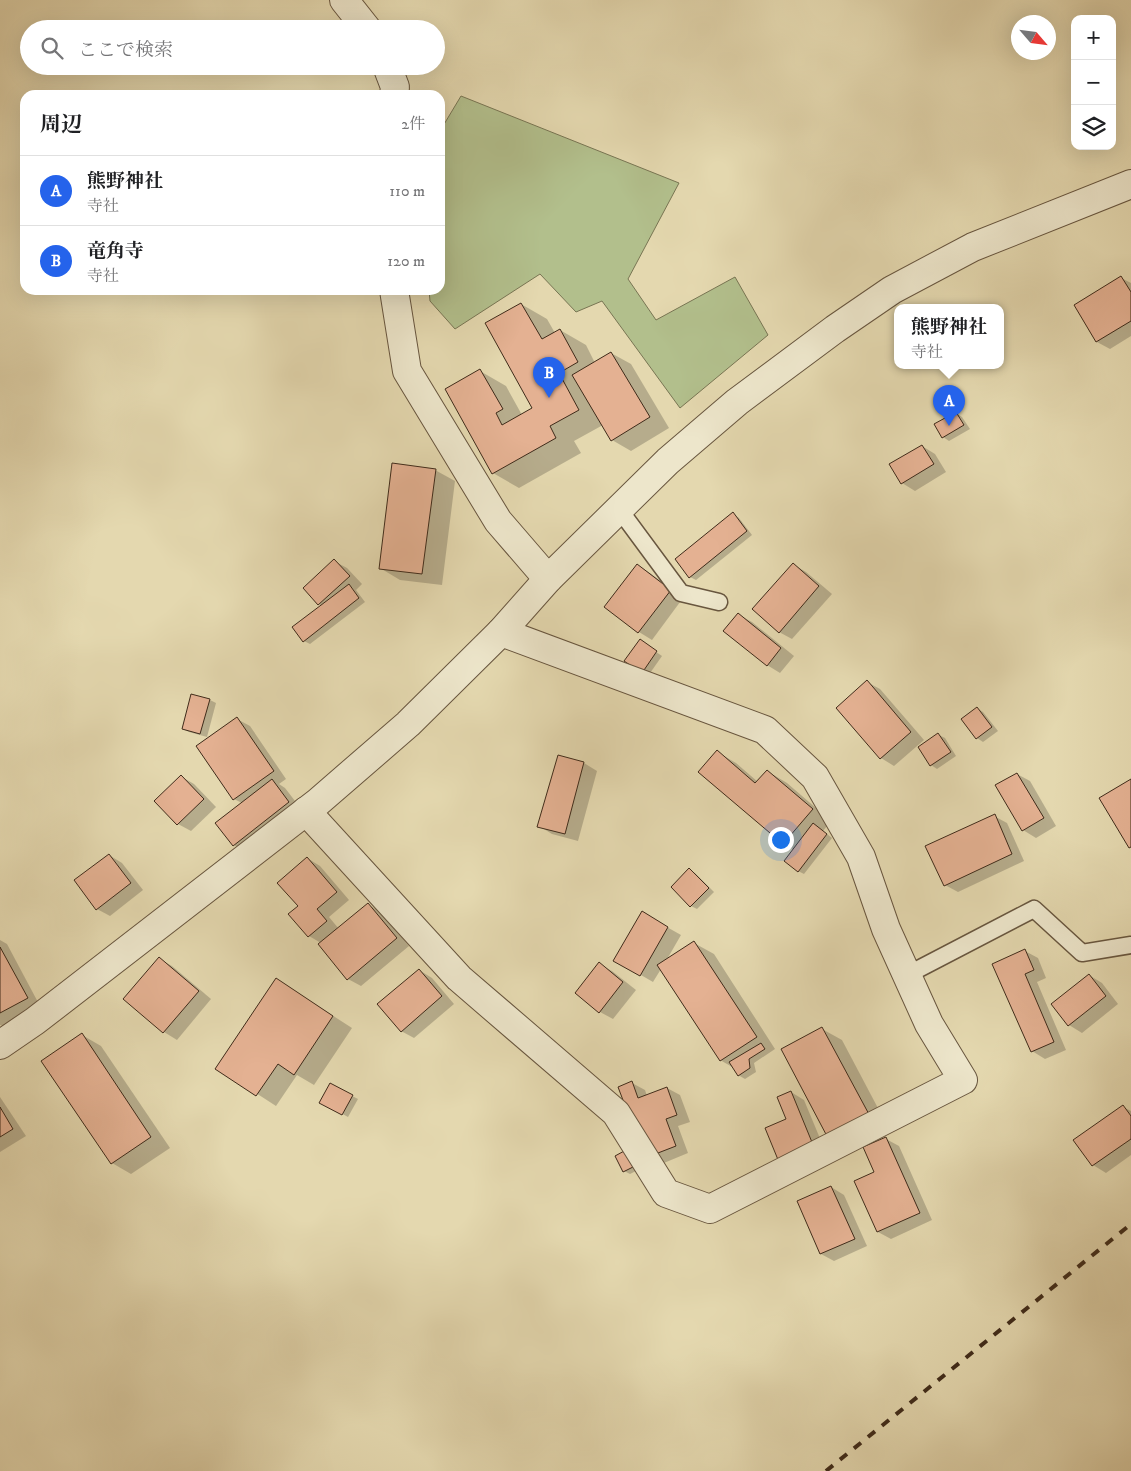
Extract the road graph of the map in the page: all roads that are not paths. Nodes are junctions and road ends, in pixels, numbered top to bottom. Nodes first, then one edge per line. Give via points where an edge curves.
1 (344, 0) edge
2 (360, 20) edge
3 (390, 75) edge
4 (395, 90) edge
5 (1131, 184) edge
6 (395, 295) edge
7 (619, 509) junction
8 (548, 578) junction
9 (719, 602) dead end
10 (501, 632) junction
11 (306, 811) junction
12 (1131, 945) edge
13 (907, 975) junction
14 (0, 1045) edge

1 - 2 street
3 - 4 street
5 - 7 street via 973,247 892,290 737,402 668,460
6 - 8 street via 407,371 498,521
7 - 8 street
7 - 9 lane via 681,593
8 - 10 street
10 - 11 street via 408,724
10 - 13 street via 765,730 815,777 861,857 886,929
11 - 13 street via 459,978 616,1113 666,1193 710,1209 963,1080 929,1024
11 - 14 street
12 - 13 lane via 1082,953 1034,909

